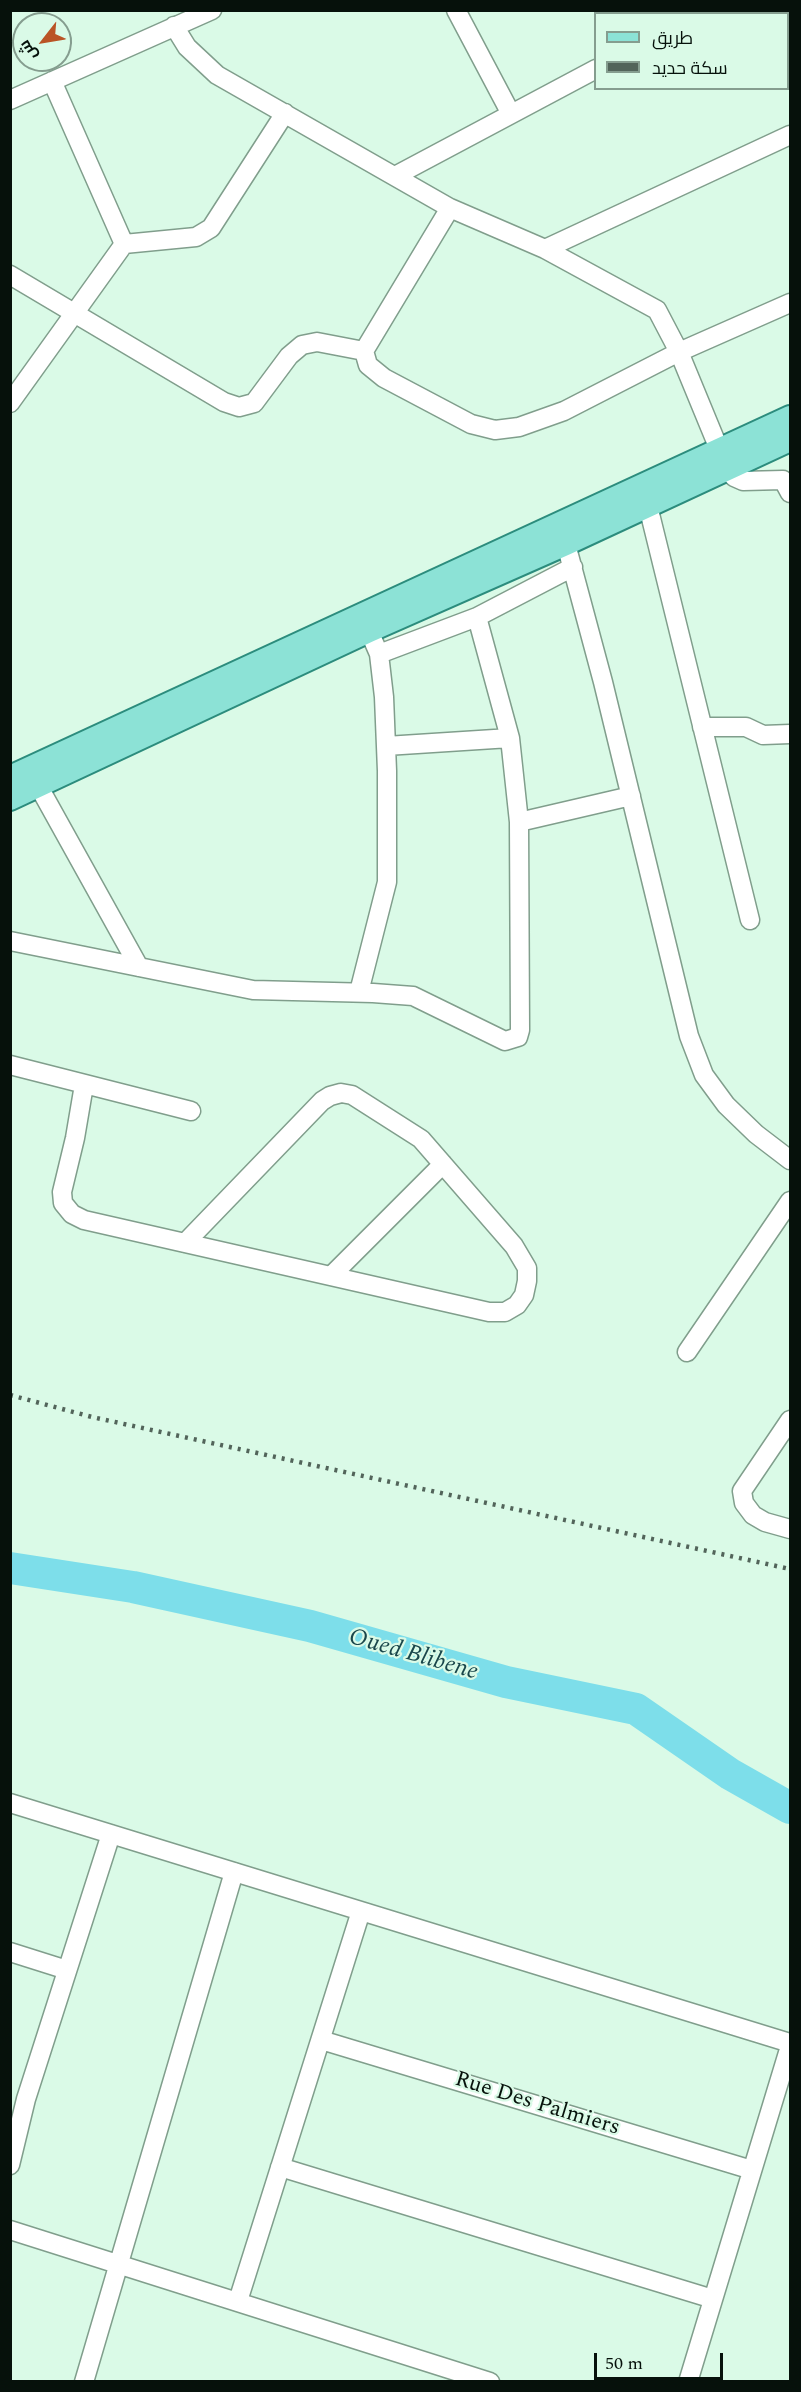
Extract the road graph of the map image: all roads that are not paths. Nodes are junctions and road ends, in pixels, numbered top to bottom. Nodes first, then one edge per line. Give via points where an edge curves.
1 (212, 10) edge
2 (456, 10) edge
3 (174, 26) junction
4 (594, 70) edge
5 (52, 81) junction
6 (10, 100) edge
7 (285, 113) junction
8 (511, 114) junction
9 (790, 135) edge
10 (395, 176) junction
11 (450, 208) junction
12 (123, 244) junction
13 (544, 249) junction
14 (10, 275) edge
15 (790, 303) edge
16 (74, 314) junction
17 (364, 351) junction
18 (679, 352) junction
19 (10, 404) edge
20 (790, 417) edge
21 (790, 440) edge
22 (725, 459) junction
23 (788, 484) edge
24 (648, 506) junction
25 (566, 544) junction
26 (573, 567) junction
27 (477, 616) junction
28 (369, 631) junction
29 (379, 654) junction
30 (702, 727) junction
31 (790, 734) edge
32 (510, 738) junction
33 (386, 746) junction
34 (27, 782) edge
35 (631, 796) junction
36 (519, 822) junction
37 (750, 920) dead end
38 (10, 941) edge
39 (140, 967) junction
40 (359, 992) junction
41 (10, 1065) edge
42 (84, 1085) junction
43 (191, 1111) dead end
44 (790, 1160) edge
45 (443, 1164) junction
46 (790, 1201) edge
47 (185, 1243) junction
48 (331, 1276) junction
49 (687, 1352) dead end
50 (790, 1419) edge
51 (790, 1529) edge
52 (10, 1803) edge
53 (111, 1834) junction
54 (234, 1872) junction
55 (361, 1911) junction
56 (10, 1952) edge
57 (68, 1970) junction
58 (321, 2040) junction
59 (790, 2044) edge
60 (18, 2097) edge
61 (10, 2165) edge
62 (280, 2167) junction
63 (752, 2170) junction
64 (10, 2230) edge
65 (119, 2264) junction
66 (713, 2299) junction
67 (238, 2301) junction
68 (84, 2382) edge
69 (490, 2382) edge
70 (688, 2382) edge

1 - 3 street
2 - 8 street
3 - 5 street
3 - 7 street via 187,47 217,75
4 - 8 street
5 - 6 street
5 - 12 street
7 - 10 street
7 - 12 street via 211,228 196,237
8 - 10 street
9 - 13 street
10 - 11 street
11 - 13 street
11 - 17 street
12 - 16 street
13 - 18 street via 657,310
14 - 16 street
15 - 18 street
16 - 17 street via 224,402 239,407 254,403 289,356 302,345 317,342
16 - 19 street
17 - 18 street via 368,365 384,378 471,424 495,430 519,427 564,411
18 - 22 street
20 - 22 main road
21 - 22 main road
22 - 23 street via 734,477 743,481
22 - 24 main road
22 - 34 main road
24 - 25 main road
24 - 30 street
25 - 26 street
25 - 28 main road
26 - 27 street
26 - 35 street
27 - 29 street
27 - 32 street
28 - 29 street
28 - 34 main road
29 - 33 street
30 - 31 street via 746,727 764,735
30 - 37 street
32 - 33 street
32 - 36 street
33 - 40 street via 387,882
34 - 39 street
35 - 36 street
35 - 44 street via 689,1036 704,1075 726,1105
36 - 40 street via 518,1037 505,1041 413,996
38 - 39 street
39 - 40 street via 253,990
41 - 42 street
42 - 43 street
42 - 47 street via 63,1203 84,1220
45 - 47 street via 421,1140 352,1095 330,1096
45 - 48 street
45 - 48 street via 514,1246 527,1268 524,1295 517,1305 505,1312 489,1312
46 - 49 street
47 - 48 street
50 - 51 street via 742,1491 744,1503 753,1515
52 - 53 street
53 - 54 street
53 - 57 street
54 - 55 street
54 - 65 street
55 - 58 street
55 - 59 street
56 - 57 street
57 - 60 street
58 - 62 street
58 - 63 street, Rue Des Palmiers
59 - 63 street
60 - 61 street
62 - 66 street
62 - 67 street
63 - 66 street
64 - 65 street
65 - 67 street
65 - 68 street
66 - 70 street
67 - 69 street

